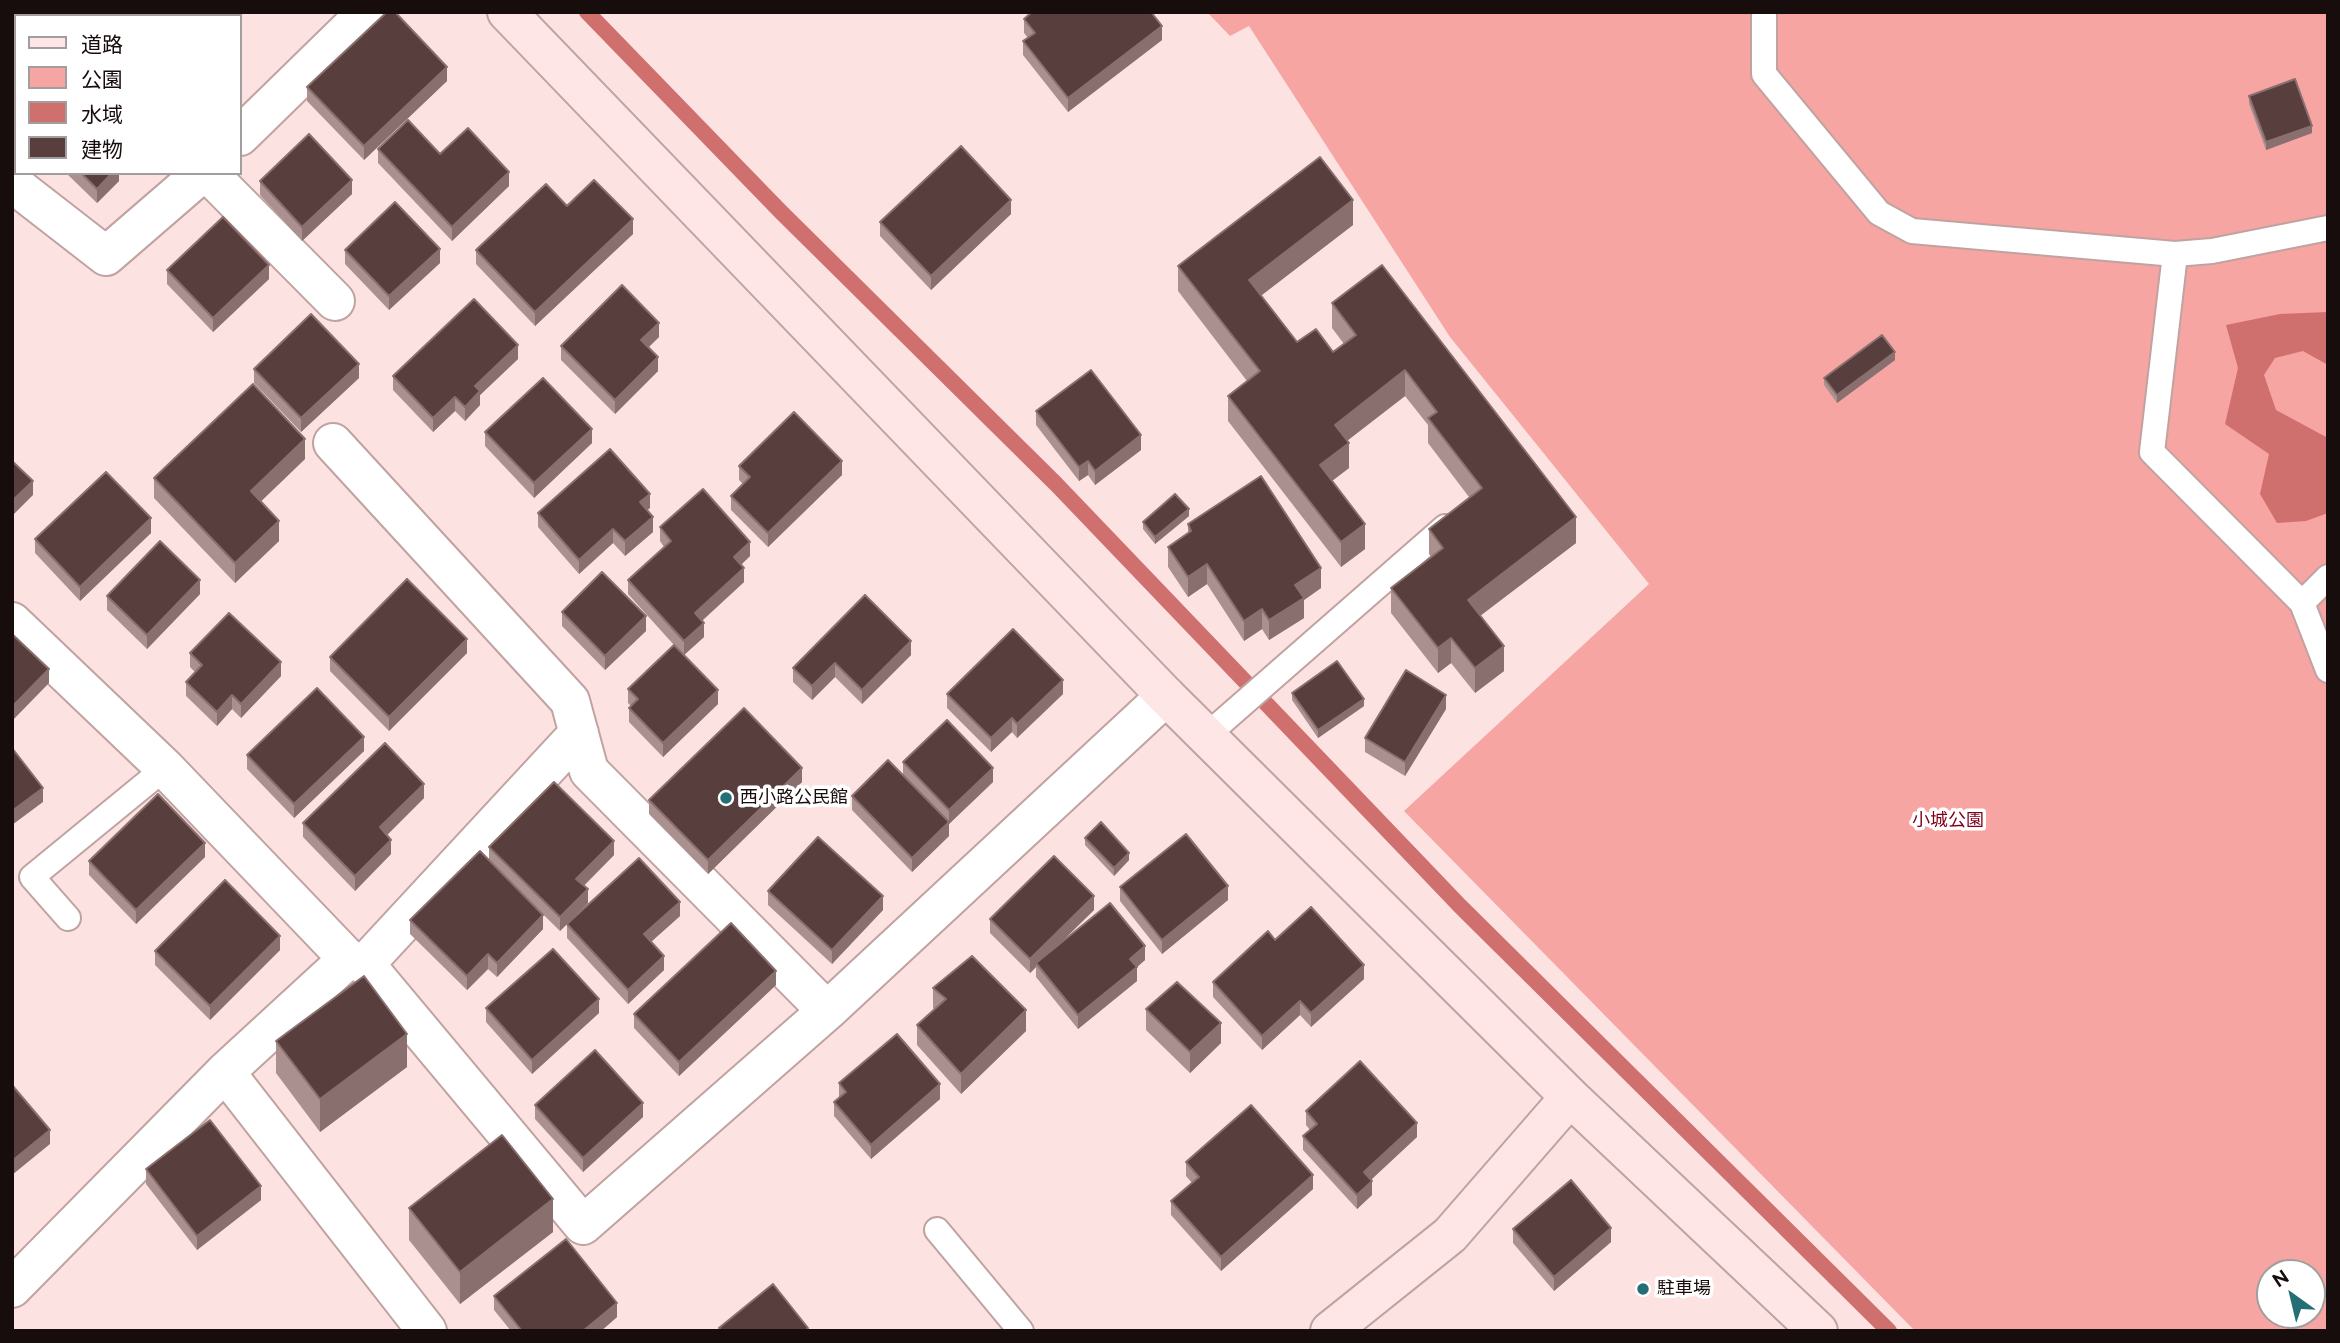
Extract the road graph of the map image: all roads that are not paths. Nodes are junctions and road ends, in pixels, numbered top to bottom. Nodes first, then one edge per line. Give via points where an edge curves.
1 (367, 12) edge
2 (507, 12) edge
3 (1765, 12) edge
4 (242, 134) edge
5 (200, 175) edge
6 (210, 175) edge
7 (12, 183) edge
8 (2328, 228) edge
9 (2175, 254) junction
10 (335, 301) dead end
11 (333, 443) dead end
12 (1446, 527) edge
13 (2328, 576) edge
14 (2302, 603) junction
15 (12, 622) edge
16 (2328, 670) edge
17 (1166, 696) junction
18 (579, 733) junction
19 (1206, 736) junction
20 (165, 768) junction
21 (68, 918) dead end
22 (357, 961) junction
23 (827, 1011) junction
24 (225, 1072) junction
25 (1570, 1097) junction
26 (937, 1230) dead end
27 (12, 1287) edge
28 (427, 1331) edge
29 (1021, 1331) edge
30 (1330, 1331) edge
31 (1818, 1331) edge

1 - 4 street
2 - 17 street
3 - 9 lane via 1764,74 1879,213 1912,231
5 - 7 street via 106,257
6 - 10 street
8 - 9 lane
9 - 14 lane via 2152,452
11 - 18 street via 570,701
12 - 19 lane
13 - 14 lane
14 - 16 lane
15 - 20 street
17 - 19 street
17 - 23 street
18 - 22 street
18 - 23 street via 589,771
19 - 25 street
20 - 21 lane via 33,877
20 - 22 street
22 - 23 street via 583,1225
22 - 24 street
24 - 27 street
24 - 28 street
25 - 30 street via 1450,1235
25 - 31 street
26 - 29 lane

